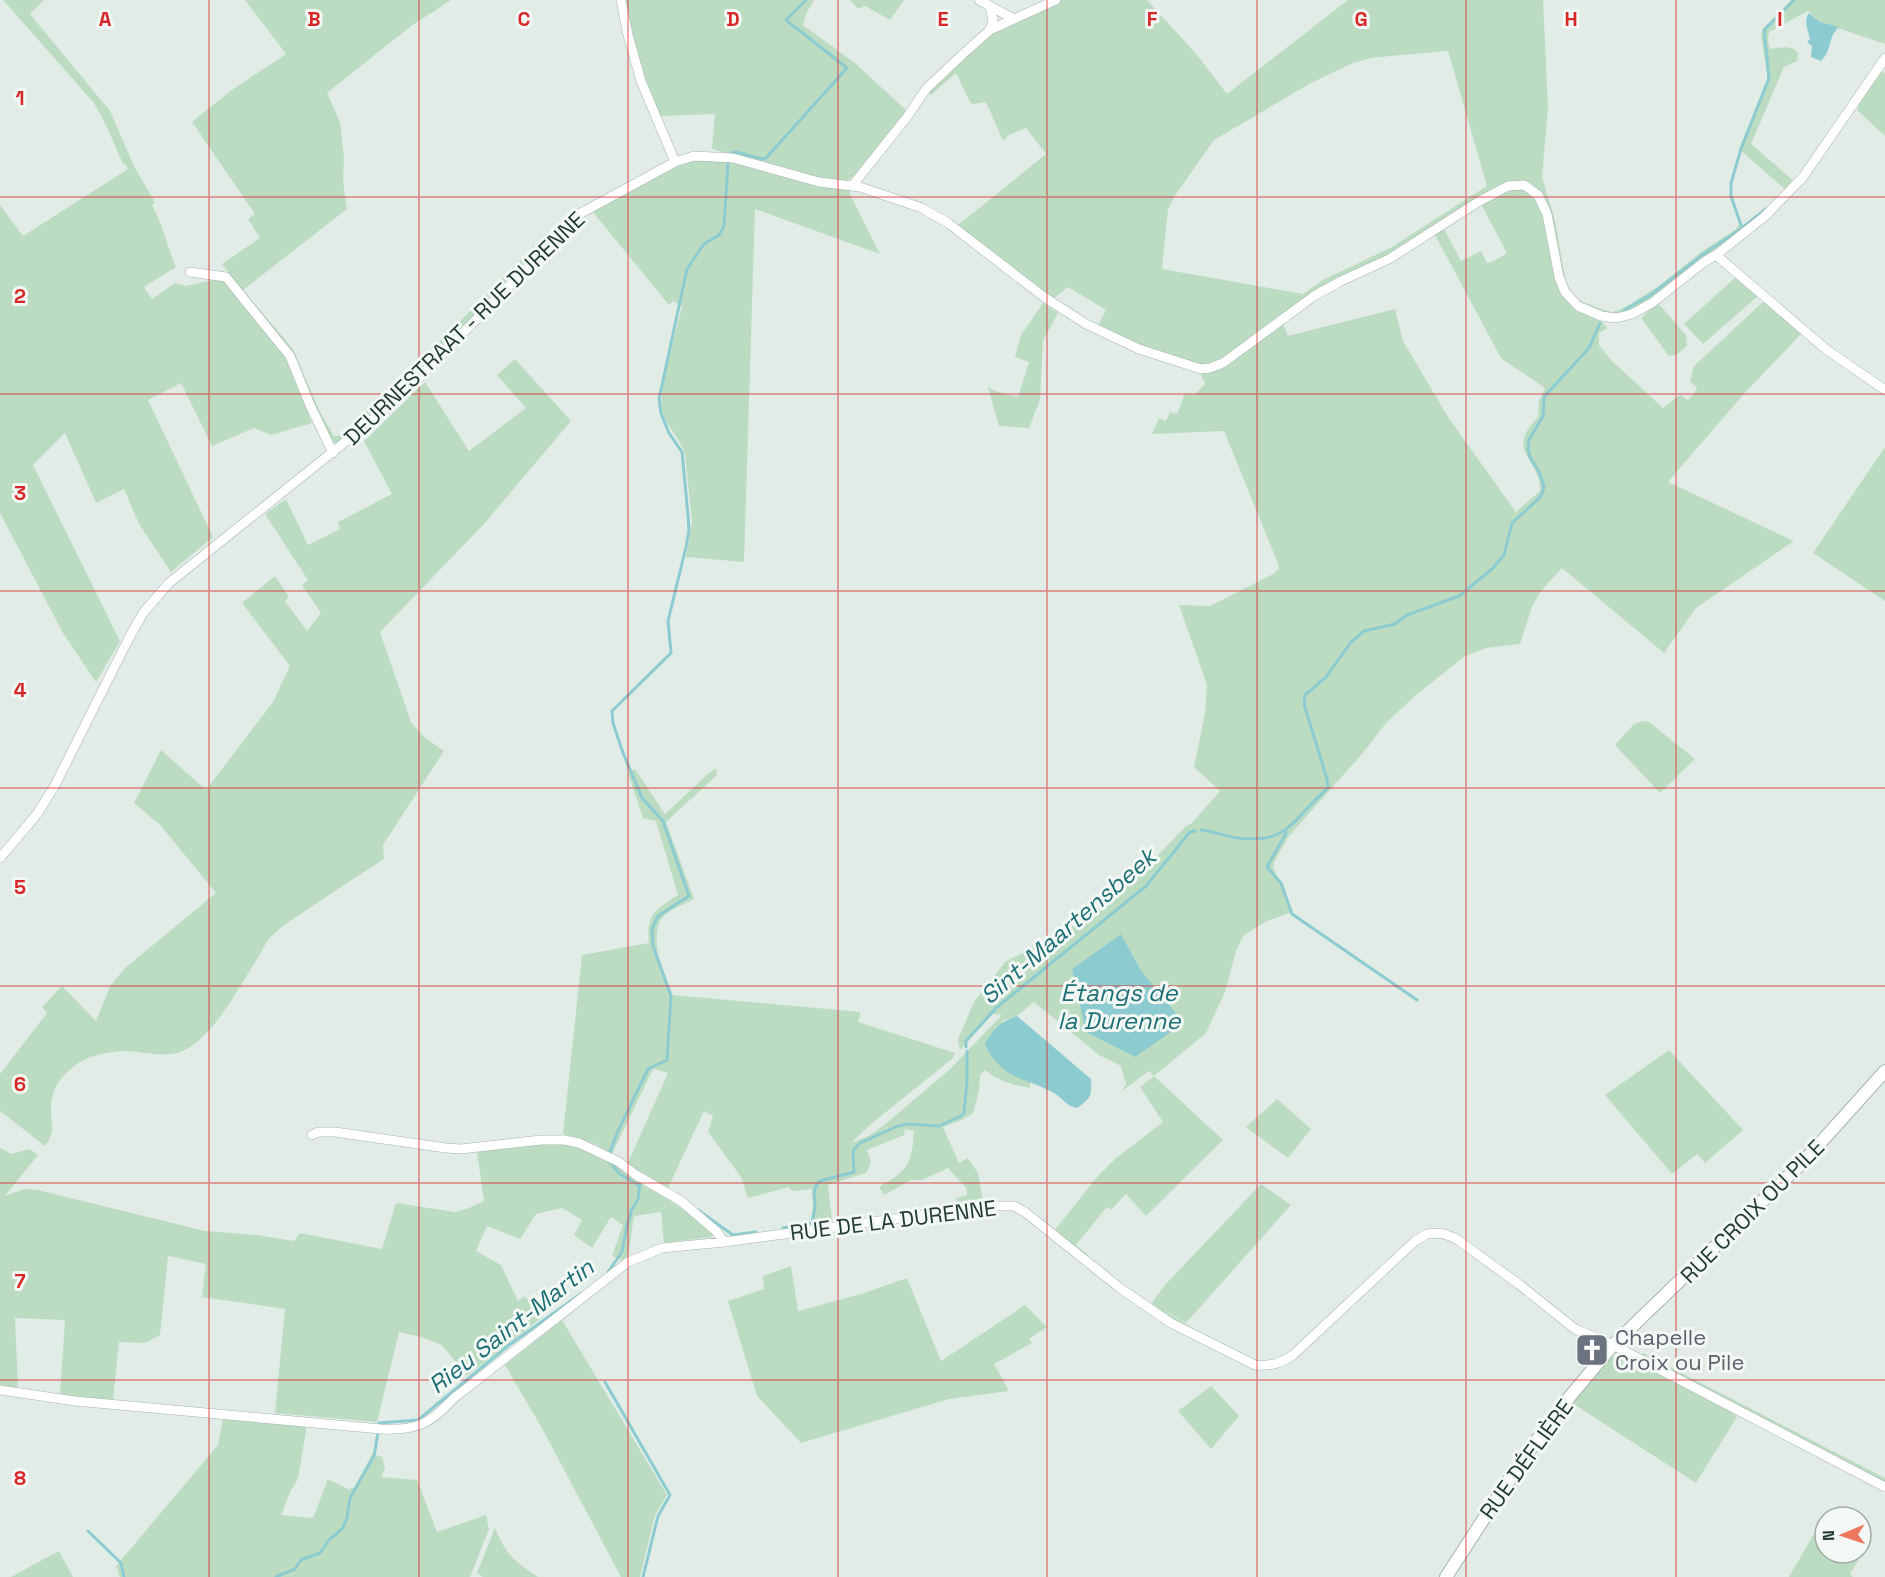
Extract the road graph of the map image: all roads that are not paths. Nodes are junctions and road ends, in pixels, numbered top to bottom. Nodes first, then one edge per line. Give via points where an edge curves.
1 (621, 0) edge
2 (980, 0) edge
3 (1056, 0) edge
4 (990, 6) junction
5 (1014, 19) junction
6 (990, 30) junction
7 (1885, 58) edge
8 (675, 162) junction
9 (852, 186) junction
10 (1716, 255) junction
11 (190, 272) dead end
12 (1885, 390) edge
13 (333, 453) junction
14 (0, 858) edge
15 (1885, 1071) edge
16 (312, 1135) dead end
17 (724, 1242) junction
18 (1613, 1345) junction
19 (0, 1390) edge
20 (1885, 1486) edge
21 (1446, 1577) edge

1 - 8 street via 642,81
2 - 4 street
3 - 5 street
4 - 5 street
4 - 6 street
5 - 6 street
6 - 9 street via 926,88
7 - 10 street via 1803,177 1764,217
8 - 9 street, DEURNESTRAAT - RUE DURENNE via 694,156 725,157 819,183
8 - 13 street, DEURNESTRAAT - RUE DURENNE via 581,213 415,382
9 - 10 street, DEURNESTRAAT - RUE DURENNE via 922,208 940,218 1044,297 1095,330 1197,368 1223,363 1326,288 1389,259 1485,197 1514,184 1533,190 1542,202 1559,277 1567,296 1585,310 1610,317 1632,314
10 - 12 street via 1827,350
11 - 13 street via 226,277 276,337 296,367
13 - 14 street, DEURNESTRAAT - RUE DURENNE via 196,560 155,598 128,640 54,787
15 - 18 street, RUE CROIX OU PILE via 1805,1160
16 - 17 street via 335,1132 460,1149 564,1140 590,1147 681,1201
17 - 18 street, RUE DE LA DURENNE via 1014,1206 1171,1323 1239,1359 1270,1366 1293,1355 1415,1241 1427,1234 1441,1233 1455,1238 1575,1329
17 - 19 street, RUE DE LA DURENNE via 662,1248 628,1262 442,1411 414,1429 75,1401
18 - 20 street
18 - 21 street, RUE DÉFLIÈRE via 1520,1463

